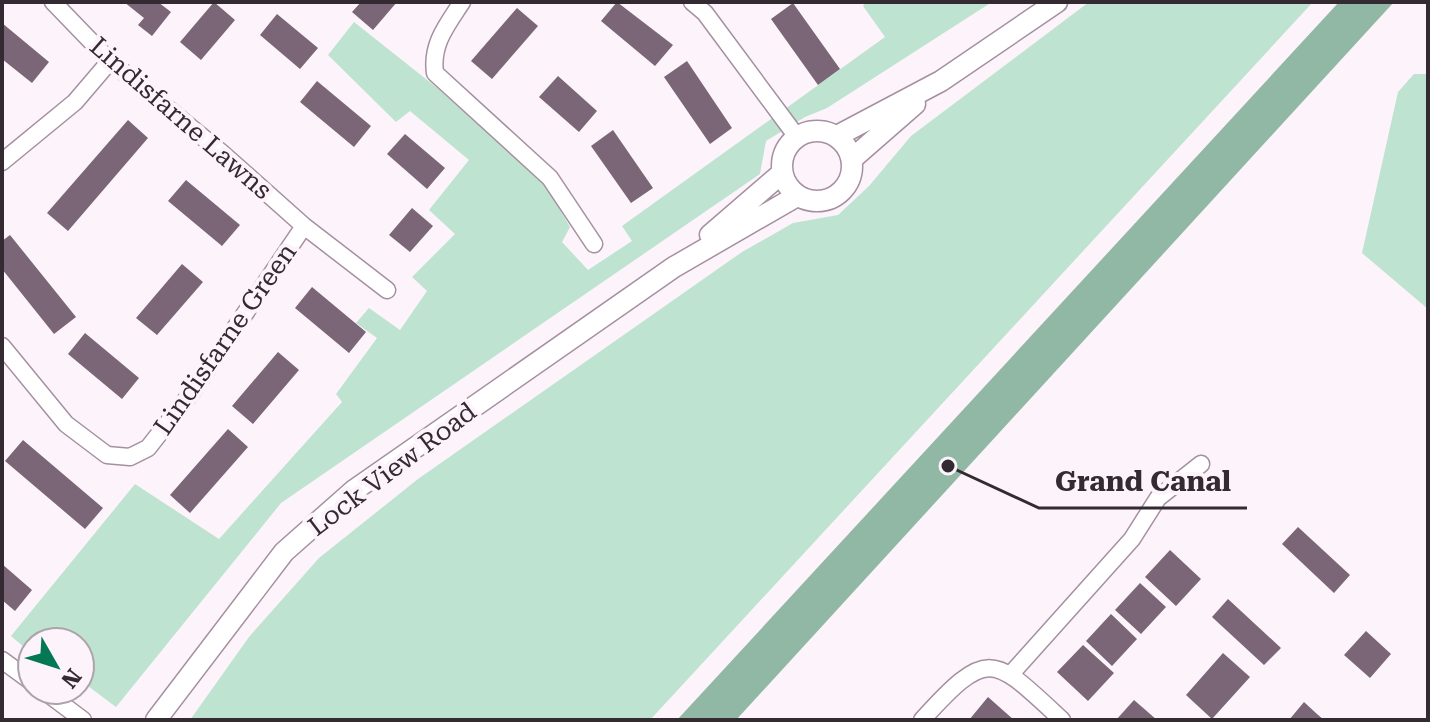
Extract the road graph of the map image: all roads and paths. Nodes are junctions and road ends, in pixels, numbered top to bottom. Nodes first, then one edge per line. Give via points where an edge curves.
1 (53, 2) edge
2 (462, 2) edge
3 (1057, 2) edge
4 (704, 6) edge
5 (110, 61) junction
6 (941, 81) junction
7 (837, 136) junction
8 (797, 137) junction
9 (852, 159) junction
10 (2, 162) edge
11 (782, 173) junction
12 (797, 196) junction
13 (304, 226) junction
14 (594, 244) dead end
15 (674, 267) junction
16 (387, 290) dead end
17 (2, 346) edge
18 (1201, 464) dead end
19 (1011, 674) junction
20 (64, 706) edge
21 (83, 720) edge
22 (156, 720) edge
23 (922, 720) edge
24 (1062, 720) edge

1 - 5 street, Lindisfarne Lawns
2 - 14 street via 440,37 433,56 435,73 550,178
3 - 6 street
4 - 8 street
5 - 10 street via 75,102
5 - 13 street, Lindisfarne Lawns
6 - 7 street
6 - 9 street
7 - 8 street via 817,131
7 - 9 street
8 - 11 street, Lock View Road via 784,153
9 - 12 street via 849,182 832,199 808,201
11 - 12 street
11 - 15 street, Lock View Road
12 - 15 street, Lock View Road
13 - 16 street, Lindisfarne Lawns
13 - 17 street, Lindisfarne Green via 192,392 148,448 130,457 107,455 66,424
15 - 22 street, Lock View Road via 353,491 284,552
18 - 19 street via 1158,498 1132,539
19 - 23 street via 994,666 967,674
19 - 24 street
20 - 21 street

